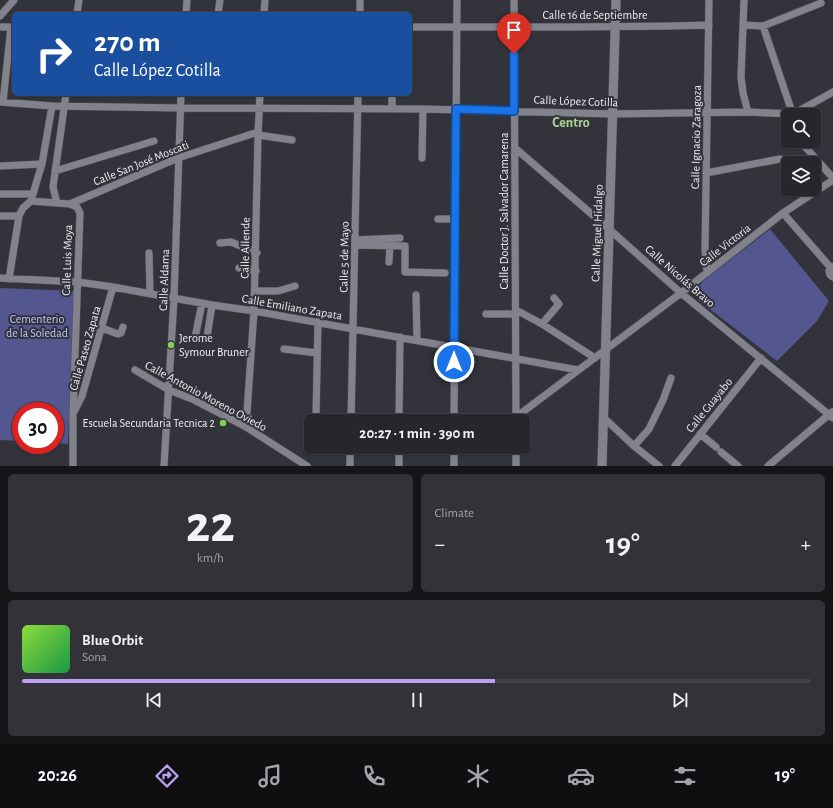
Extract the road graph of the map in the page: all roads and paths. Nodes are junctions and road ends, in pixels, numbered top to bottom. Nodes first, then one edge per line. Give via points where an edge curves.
1 (14, 0) edge
2 (79, 0) edge
3 (187, 0) edge
4 (220, 0) edge
5 (265, 0) edge
6 (360, 0) edge
7 (457, 0) edge
8 (514, 0) edge
9 (616, 0) edge
10 (709, 0) edge
11 (744, 0) edge
12 (821, 4) dead end
13 (77, 12) edge
14 (186, 12) edge
15 (218, 12) edge
16 (264, 12) edge
17 (360, 12) edge
18 (0, 16) edge
19 (708, 25) junction
20 (744, 25) junction
21 (514, 26) junction
22 (763, 26) junction
23 (0, 27) edge
24 (12, 27) edge
25 (412, 27) edge
26 (457, 27) junction
27 (616, 27) junction
28 (12, 34) edge
29 (833, 93) edge
30 (66, 96) edge
31 (181, 96) edge
32 (260, 96) edge
33 (358, 96) edge
34 (392, 96) edge
35 (2, 102) edge
36 (52, 106) junction
37 (65, 106) junction
38 (180, 108) junction
39 (259, 108) junction
40 (358, 108) junction
41 (791, 108) edge
42 (806, 108) edge
43 (392, 109) junction
44 (424, 109) junction
45 (456, 109) junction
46 (514, 111) junction
47 (748, 112) junction
48 (613, 114) junction
49 (707, 114) junction
50 (781, 114) edge
51 (258, 133) junction
52 (292, 140) dead end
53 (154, 141) dead end
54 (515, 148) junction
55 (806, 148) edge
56 (178, 158) junction
57 (422, 158) dead end
58 (780, 160) dead end
59 (42, 164) junction
60 (0, 166) edge
61 (55, 171) junction
62 (706, 173) junction
63 (833, 179) edge
64 (0, 194) edge
65 (32, 197) junction
66 (58, 203) junction
67 (70, 204) junction
68 (783, 213) junction
69 (0, 216) edge
70 (19, 216) junction
71 (438, 219) dead end
72 (456, 219) junction
73 (609, 229) junction
74 (400, 238) dead end
75 (355, 242) junction
76 (220, 244) dead end
77 (390, 246) junction
78 (257, 253) junction
79 (149, 254) dead end
80 (389, 262) dead end
81 (239, 268) dead end
82 (832, 268) edge
83 (256, 271) junction
84 (445, 273) dead end
85 (707, 273) junction
86 (833, 277) edge
87 (0, 278) edge
88 (9, 279) junction
89 (78, 282) junction
90 (295, 286) dead end
91 (113, 287) junction
92 (255, 291) junction
93 (150, 293) junction
94 (681, 293) junction
95 (416, 295) dead end
96 (174, 298) junction
97 (554, 298) dead end
98 (202, 303) junction
99 (212, 305) junction
100 (254, 310) junction
101 (515, 312) junction
102 (486, 314) dead end
103 (318, 322) junction
104 (542, 324) junction
105 (123, 327) dead end
106 (102, 328) junction
107 (353, 329) junction
108 (400, 337) junction
109 (195, 338) dead end
110 (206, 338) dead end
111 (417, 340) junction
112 (455, 347) junction
113 (284, 349) dead end
114 (606, 350) junction
115 (317, 353) junction
116 (595, 358) junction
117 (761, 358) junction
118 (516, 359) junction
119 (135, 370) dead end
120 (578, 370) junction
121 (671, 378) dead end
122 (169, 390) junction
123 (73, 413) junction
124 (316, 414) edge
125 (351, 414) edge
126 (399, 414) edge
127 (454, 414) edge
128 (516, 414) edge
129 (522, 414) edge
130 (832, 414) edge
131 (603, 417) junction
132 (246, 427) junction
133 (700, 434) junction
134 (634, 446) junction
135 (350, 454) edge
136 (399, 454) edge
137 (454, 454) edge
138 (516, 454) edge
139 (73, 466) edge
140 (164, 466) edge
141 (307, 466) edge
142 (350, 466) edge
143 (398, 466) edge
144 (454, 466) edge
145 (516, 466) edge
146 (602, 466) edge
147 (659, 466) edge
148 (675, 466) edge
149 (738, 466) edge
150 (768, 466) edge

1 - 18 street
2 - 13 street
3 - 14 street
4 - 15 street
5 - 16 street
6 - 17 street
7 - 26 street
8 - 21 street, Calle Doctor J. Salvador Camarena
9 - 27 street, Calle Miguel Hidalgo
10 - 19 street, Calle Ignacio Zaragoza
11 - 20 street
12 - 22 street
19 - 27 street, Calle 16 de Septiembre
19 - 49 street, Calle Ignacio Zaragoza
20 - 22 street
20 - 47 street via 741,77
21 - 26 street, Calle 16 de Septiembre
21 - 27 street, Calle 16 de Septiembre
21 - 46 street, Calle Doctor J. Salvador Camarena
22 - 41 street
23 - 24 street
25 - 26 street, Calle 16 de Septiembre
26 - 45 street
27 - 48 street, Calle Miguel Hidalgo
28 - 35 street
29 - 42 street
30 - 37 street
31 - 38 street, Calle Aldama
32 - 39 street, Calle Allende
33 - 40 street, Calle 5 de Mayo
34 - 43 street
35 - 36 street, Calle López Cotilla
36 - 37 street, Calle López Cotilla
36 - 59 street
37 - 38 street, Calle López Cotilla
37 - 61 street
38 - 39 street, Calle López Cotilla
38 - 56 street, Calle Aldama
39 - 40 street, Calle López Cotilla
39 - 51 street, Calle Allende
40 - 43 street, Calle López Cotilla
40 - 75 street, Calle 5 de Mayo
43 - 44 street, Calle López Cotilla
44 - 45 street, Calle López Cotilla
44 - 57 street
45 - 46 street, Calle López Cotilla
45 - 72 street
46 - 48 street, Calle López Cotilla
46 - 54 street, Calle Doctor J. Salvador Camarena
47 - 49 street, Calle López Cotilla
47 - 50 street, Calle López Cotilla
48 - 49 street, Calle López Cotilla
48 - 73 street, Calle Miguel Hidalgo
49 - 62 street, Calle Ignacio Zaragoza
51 - 52 street
51 - 56 street, Calle San José Moscati
51 - 78 street, Calle Allende
53 - 61 street
54 - 73 street, Calle Nicolás Bravo
54 - 101 street, Calle Doctor J. Salvador Camarena
55 - 63 street
56 - 67 street, Calle San José Moscati
56 - 96 street, Calle Aldama
58 - 62 street
59 - 60 street
59 - 65 street
61 - 66 street via 53,187
62 - 85 street, Calle Ignacio Zaragoza
63 - 68 street, Calle Victoria
64 - 65 street, Calle San José Moscati
65 - 66 street, Calle San José Moscati
65 - 70 street
66 - 67 street, Calle San José Moscati
67 - 89 street, Calle Luis Moya via 80,213
68 - 82 street
68 - 85 street, Calle Victoria
69 - 70 street
70 - 88 street
71 - 72 street
72 - 112 street
73 - 94 street, Calle Nicolás Bravo
73 - 114 street, Calle Miguel Hidalgo
74 - 75 street
75 - 77 street
75 - 107 street, Calle 5 de Mayo
76 - 78 street via 232,242
77 - 80 street
77 - 84 street via 405,246 405,272
78 - 83 street, Calle Allende
79 - 93 street
81 - 83 street
82 - 86 street via 829,274
83 - 92 street, Calle Allende
85 - 94 street, Calle Victoria
87 - 88 street, Calle Emiliano Zapata
88 - 89 street, Calle Emiliano Zapata
89 - 91 street, Calle Emiliano Zapata
89 - 123 street, Calle Luis Moya
90 - 92 street via 278,291
91 - 93 street, Calle Emiliano Zapata
91 - 106 street, Calle Paseo Zapata
92 - 100 street, Calle Allende
93 - 96 street, Calle Emiliano Zapata
94 - 114 street, Calle Victoria
94 - 117 street, Calle Nicolás Bravo
95 - 111 street
96 - 98 street, Calle Emiliano Zapata
96 - 122 street, Calle Aldama
97 - 104 street via 559,304
98 - 99 street, Calle Emiliano Zapata
98 - 109 street
99 - 100 street, Calle Emiliano Zapata
99 - 110 street
100 - 103 street, Calle Emiliano Zapata
100 - 132 street, Calle Allende
101 - 102 street
101 - 104 street
101 - 118 street, Calle Doctor J. Salvador Camarena
103 - 107 street, Calle Emiliano Zapata
103 - 115 street
104 - 116 street
105 - 106 street via 118,334
106 - 123 street, Calle Paseo Zapata via 82,396
107 - 108 street, Calle Emiliano Zapata
107 - 125 street, Calle 5 de Mayo
108 - 111 street, Calle Emiliano Zapata
108 - 126 street
111 - 112 street, Calle Emiliano Zapata
112 - 118 street, Calle Emiliano Zapata
112 - 127 street
113 - 115 street
114 - 116 street, Calle Victoria
114 - 131 street, Calle Miguel Hidalgo
115 - 124 street
116 - 120 street, Calle Victoria
117 - 130 street, Calle Nicolás Bravo
117 - 133 street, Calle Guayabo
118 - 120 street, Calle Emiliano Zapata
118 - 128 street, Calle Doctor J. Salvador Camarena
119 - 122 street, Calle Antonio Moreno Oviedo
120 - 129 street, Calle Victoria
121 - 134 street via 649,429
122 - 132 street, Calle Antonio Moreno Oviedo
122 - 140 street, Calle Aldama
123 - 139 street, Calle Luis Moya
130 - 150 street
131 - 134 street
131 - 146 street, Calle Miguel Hidalgo
132 - 141 street, Calle Antonio Moreno Oviedo
133 - 148 street, Calle Guayabo
133 - 149 street
134 - 147 street
135 - 142 street
136 - 143 street
137 - 144 street
138 - 145 street

